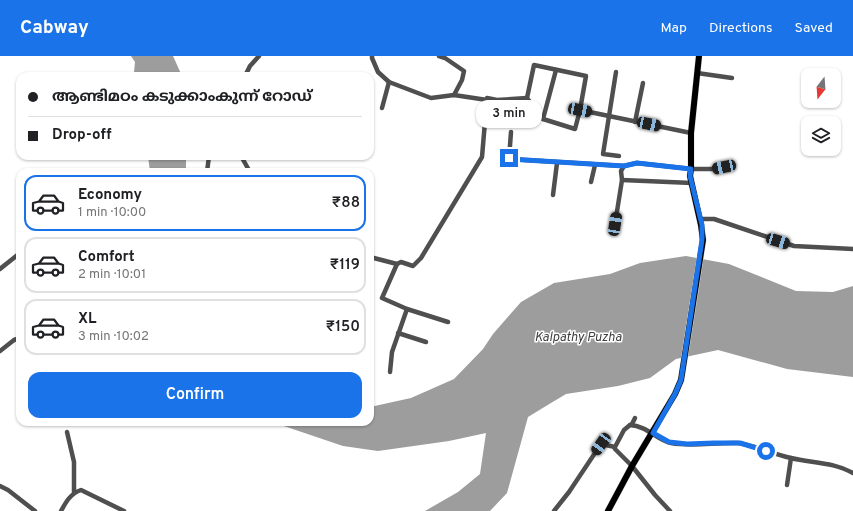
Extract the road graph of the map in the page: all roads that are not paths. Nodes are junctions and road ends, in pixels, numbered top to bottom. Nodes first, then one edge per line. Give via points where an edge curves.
1 (259, 56) edge
2 (439, 56) edge
3 (699, 56) edge
4 (370, 57) edge
5 (445, 57) edge
6 (556, 70) junction
7 (247, 72) edge
8 (616, 72) dead end
9 (697, 73) junction
10 (732, 78) dead end
11 (389, 82) junction
12 (643, 84) dead end
13 (454, 96) junction
14 (527, 98) junction
15 (486, 100) junction
16 (382, 108) dead end
17 (580, 110) junction
18 (609, 116) junction
19 (543, 119) junction
20 (635, 122) junction
21 (511, 132) dead end
22 (691, 133) junction
23 (620, 156) dead end
24 (557, 163) junction
25 (595, 165) junction
26 (734, 165) dead end
27 (624, 166) junction
28 (691, 169) junction
29 (622, 180) junction
30 (591, 182) dead end
31 (692, 183) junction
32 (553, 196) dead end
33 (700, 218) junction
34 (615, 224) dead end
35 (853, 249) edge
36 (16, 256) edge
37 (374, 258) edge
38 (397, 264) junction
39 (0, 269) edge
40 (407, 309) junction
41 (448, 322) dead end
42 (398, 333) junction
43 (16, 339) edge
44 (426, 342) dead end
45 (0, 351) edge
46 (390, 372) dead end
47 (635, 418) dead end
48 (630, 425) junction
49 (67, 432) dead end
50 (653, 433) junction
51 (615, 449) dead end
52 (791, 458) junction
53 (632, 466) junction
54 (853, 473) edge
55 (787, 485) dead end
56 (0, 486) edge
57 (74, 493) junction
58 (35, 511) edge
59 (61, 511) edge
60 (124, 511) edge
61 (554, 511) edge
62 (608, 511) edge
63 (670, 511) edge

1 - 7 street
2 - 5 street
3 - 9 main road
4 - 11 street via 378,72
5 - 13 street via 464,71
6 - 14 street via 534,65
6 - 17 street via 586,76
6 - 19 street
8 - 18 street
9 - 10 street
9 - 22 main road
11 - 13 street via 431,98
11 - 16 street
12 - 20 street
13 - 15 street
14 - 15 street
14 - 19 street
15 - 38 street via 482,157 422,258 413,266 401,262
17 - 18 street
17 - 19 street via 575,129
18 - 20 street
18 - 23 street via 603,154
20 - 22 street
21 - 24 street via 509,159
22 - 28 main road
24 - 25 street
24 - 32 street
25 - 27 street
25 - 30 street
26 - 28 street via 714,169
27 - 28 street via 637,163
27 - 29 street
28 - 31 main road
29 - 31 street
29 - 34 street
31 - 33 main road
33 - 35 street via 714,219 794,246
33 - 50 main road via 702,249 681,380
36 - 39 street
37 - 38 street
38 - 40 street via 382,298
40 - 41 street
40 - 42 street
42 - 44 street
42 - 46 street via 392,352
43 - 45 street
47 - 48 street
48 - 50 street
48 - 61 street via 624,430 615,447 601,444
49 - 57 street via 74,462
50 - 52 street via 669,442 740,443
50 - 53 main road
51 - 53 street
52 - 54 street via 836,466
52 - 55 street
53 - 62 main road
53 - 63 street
56 - 58 street
57 - 59 street
57 - 60 street via 81,490

